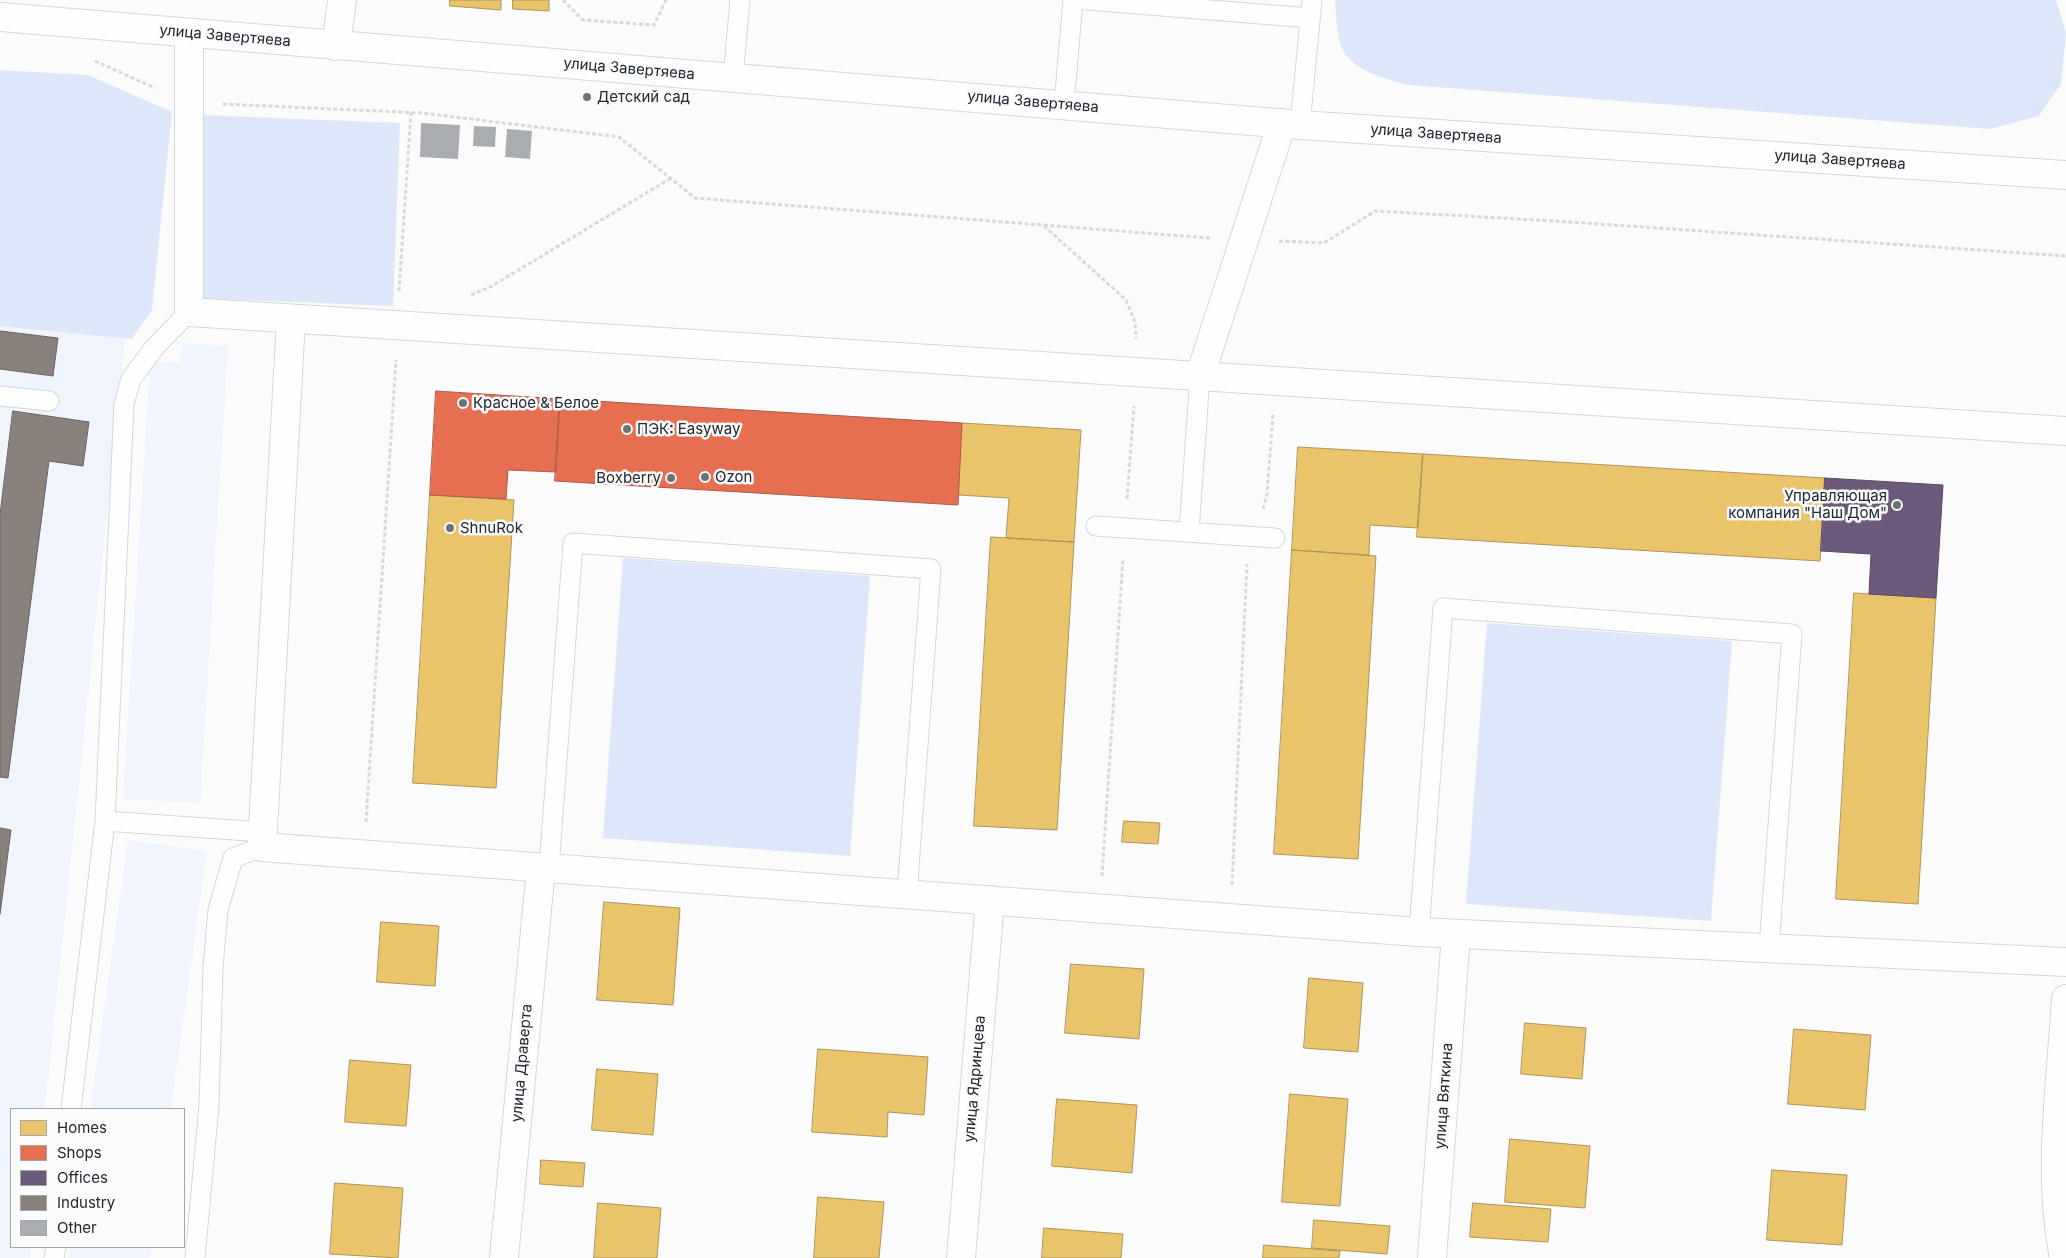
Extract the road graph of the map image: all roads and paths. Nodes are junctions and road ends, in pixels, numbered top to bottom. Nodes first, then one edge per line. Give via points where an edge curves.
1 (342, 0) edge
2 (563, 0) edge
3 (666, 0) edge
4 (740, 0) edge
5 (1073, 0) edge
6 (1087, 0) edge
7 (1311, 9) edge
8 (0, 17) edge
9 (189, 34) junction
10 (336, 46) junction
11 (91, 59) dead end
12 (733, 78) junction
13 (189, 103) junction
14 (1064, 105) junction
15 (411, 112) junction
16 (1291, 124) junction
17 (2066, 175) edge
18 (671, 178) junction
19 (1245, 240) junction
20 (2066, 256) edge
21 (467, 297) dead end
22 (189, 312) junction
23 (291, 319) junction
24 (398, 326) junction
25 (1200, 376) junction
26 (1276, 381) junction
27 (0, 396) edge
28 (49, 401) dead end
29 (2066, 431) edge
30 (1096, 526) dead end
31 (1189, 532) junction
32 (1249, 536) junction
33 (1274, 538) dead end
34 (104, 822) junction
35 (263, 839) junction
36 (364, 854) junction
37 (545, 868) junction
38 (907, 894) junction
39 (990, 900) junction
40 (1230, 918) junction
41 (1419, 932) junction
42 (1456, 934) junction
43 (1769, 948) junction
44 (2066, 962) edge
45 (2066, 999) edge
46 (71, 1108) edge
47 (195, 1257) edge
48 (504, 1258) edge
49 (961, 1258) edge
50 (1432, 1258) edge
51 (2064, 1258) edge

1 - 10 street
2 - 3 path via 583,20 654,25
4 - 12 lane
5 - 14 lane
6 - 7 lane
7 - 16 lane
8 - 9 street, улица Завертяева
9 - 10 street, улица Завертяева
9 - 13 street
10 - 12 street, улица Завертяева
11 - 13 path
12 - 14 street, улица Завертяева
13 - 15 path
13 - 22 street
14 - 16 street, улица Завертяева
15 - 18 path via 620,137
15 - 24 path
16 - 17 street, улица Завертяева
16 - 19 street
18 - 19 path via 695,198
18 - 21 path via 492,286
19 - 20 path via 1324,243 1375,211
19 - 25 street
22 - 23 street
22 - 34 lane via 154,348 131,379 124,404
23 - 24 street
23 - 35 street
24 - 25 street
24 - 36 path
25 - 26 street
25 - 31 lane
26 - 29 street
26 - 32 path via 1267,494 1261,517
27 - 28 lane
30 - 31 lane
31 - 32 lane
32 - 33 lane
32 - 40 path
34 - 35 lane
34 - 46 lane
35 - 36 street
35 - 47 lane via 233,858 218,910 209,1106
36 - 37 street
37 - 38 street
37 - 38 lane via 573,543 623,546 931,569
37 - 48 street, улица Драверта
38 - 39 street
39 - 40 street
39 - 49 street, улица Ядринцева
40 - 41 street
41 - 42 street
41 - 43 lane via 1443,608 1792,634
42 - 43 street
42 - 50 street, улица Вяткина
43 - 44 street
45 - 51 street via 2055,1187

